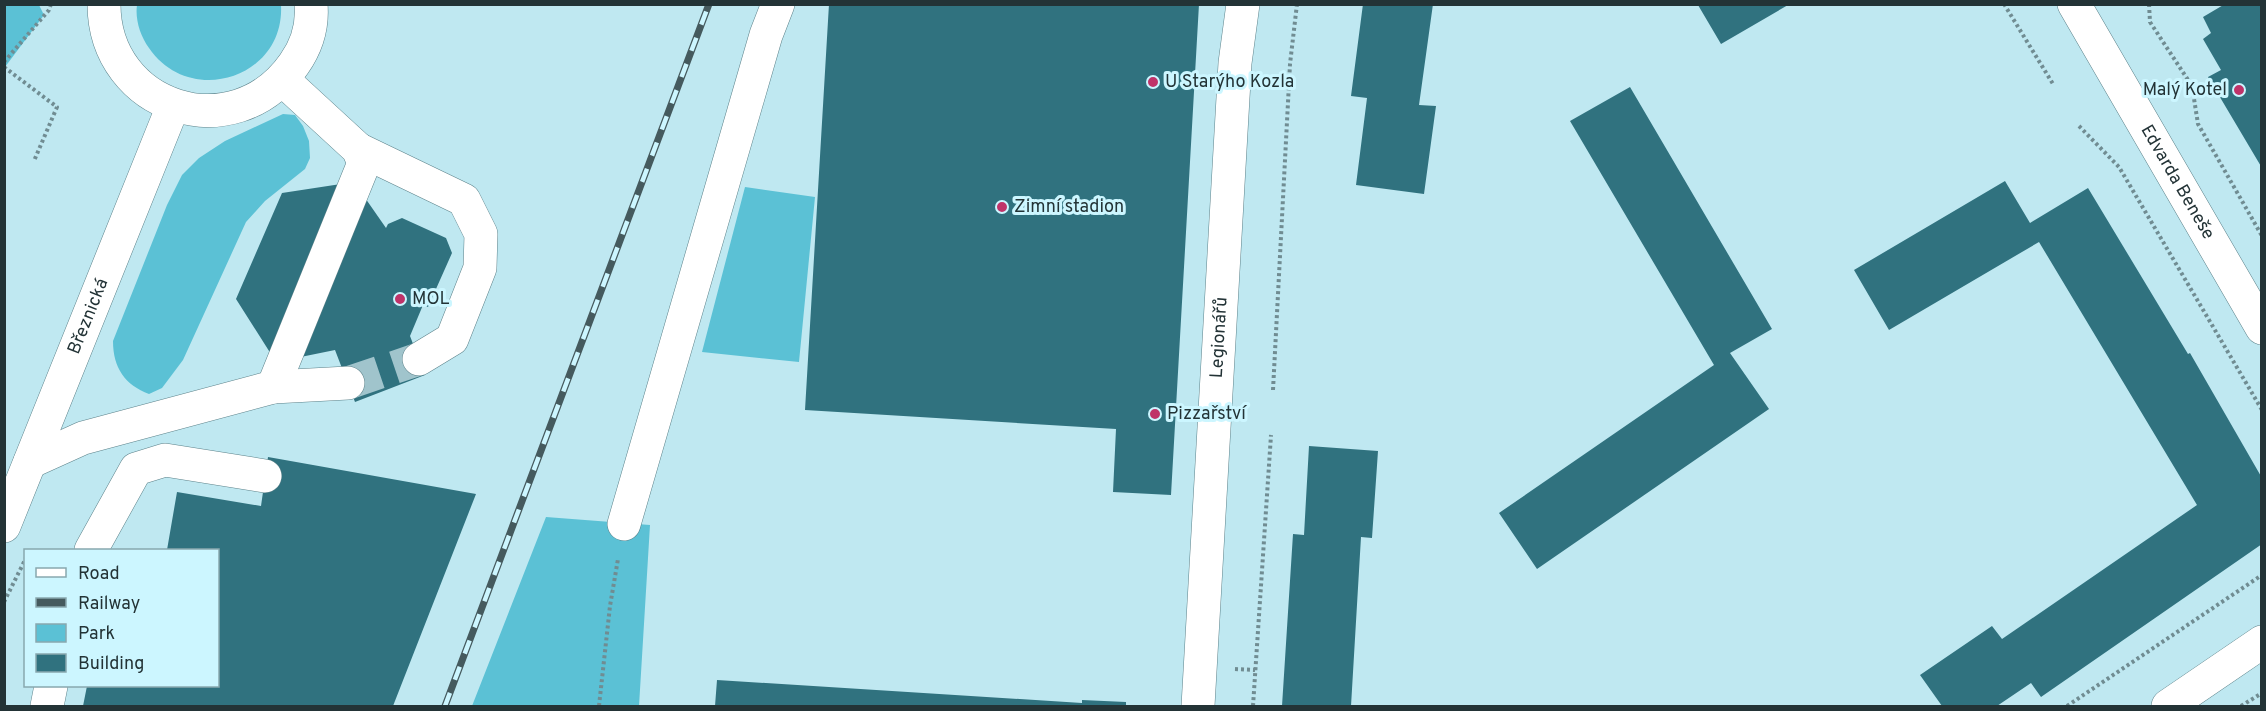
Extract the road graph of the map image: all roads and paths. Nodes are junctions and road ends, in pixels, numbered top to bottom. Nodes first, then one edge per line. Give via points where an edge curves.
1 (51, 4) edge
2 (104, 4) edge
3 (311, 4) edge
4 (778, 4) edge
5 (1243, 4) edge
6 (1297, 4) edge
7 (2004, 4) edge
8 (2074, 4) edge
9 (2149, 4) edge
10 (4, 62) edge
11 (4, 67) edge
12 (283, 80) junction
13 (2053, 84) dead end
14 (173, 106) junction
15 (2079, 126) dead end
16 (358, 149) junction
17 (34, 160) dead end
18 (2262, 236) edge
19 (2262, 328) edge
20 (419, 359) tunnel mouth
21 (348, 383) tunnel mouth
22 (273, 387) junction
23 (1274, 390) dead end
24 (2262, 410) edge
25 (1271, 435) dead end
26 (30, 462) junction
27 (265, 476) dead end
28 (624, 524) joint
29 (4, 526) edge
30 (92, 549) edge
31 (24, 562) edge
32 (2262, 575) edge
33 (4, 602) edge
34 (2262, 642) edge
35 (1230, 668) dead end
36 (1256, 670) junction
37 (51, 687) edge
38 (2262, 693) edge
39 (47, 706) edge
40 (599, 706) edge
41 (1198, 706) edge
42 (1253, 706) edge
43 (2067, 706) edge
44 (2168, 706) edge
45 (2241, 706) edge

1 - 10 path
2 - 14 street via 111,50 148,93
3 - 12 street via 303,51
4 - 28 street
5 - 41 street, Legionářů via 1235,63
6 - 23 path via 1290,64
7 - 13 path
8 - 19 street, Edvarda Beneše
9 - 18 path via 2150,22 2192,86 2198,124
11 - 17 path via 57,107
12 - 14 street via 260,98 232,109 202,111
12 - 16 street
14 - 26 street, Březnická
15 - 24 path via 2119,167
16 - 20 street via 464,200 481,234 480,268 452,339
16 - 22 street via 364,163
21 - 22 street
22 - 26 street via 83,438
25 - 36 path
26 - 29 street, Březnická
27 - 30 street via 165,460 136,469
28 - 40 path
31 - 33 path
32 - 43 path
34 - 44 street
35 - 36 path
36 - 42 path
37 - 39 street
38 - 45 path

